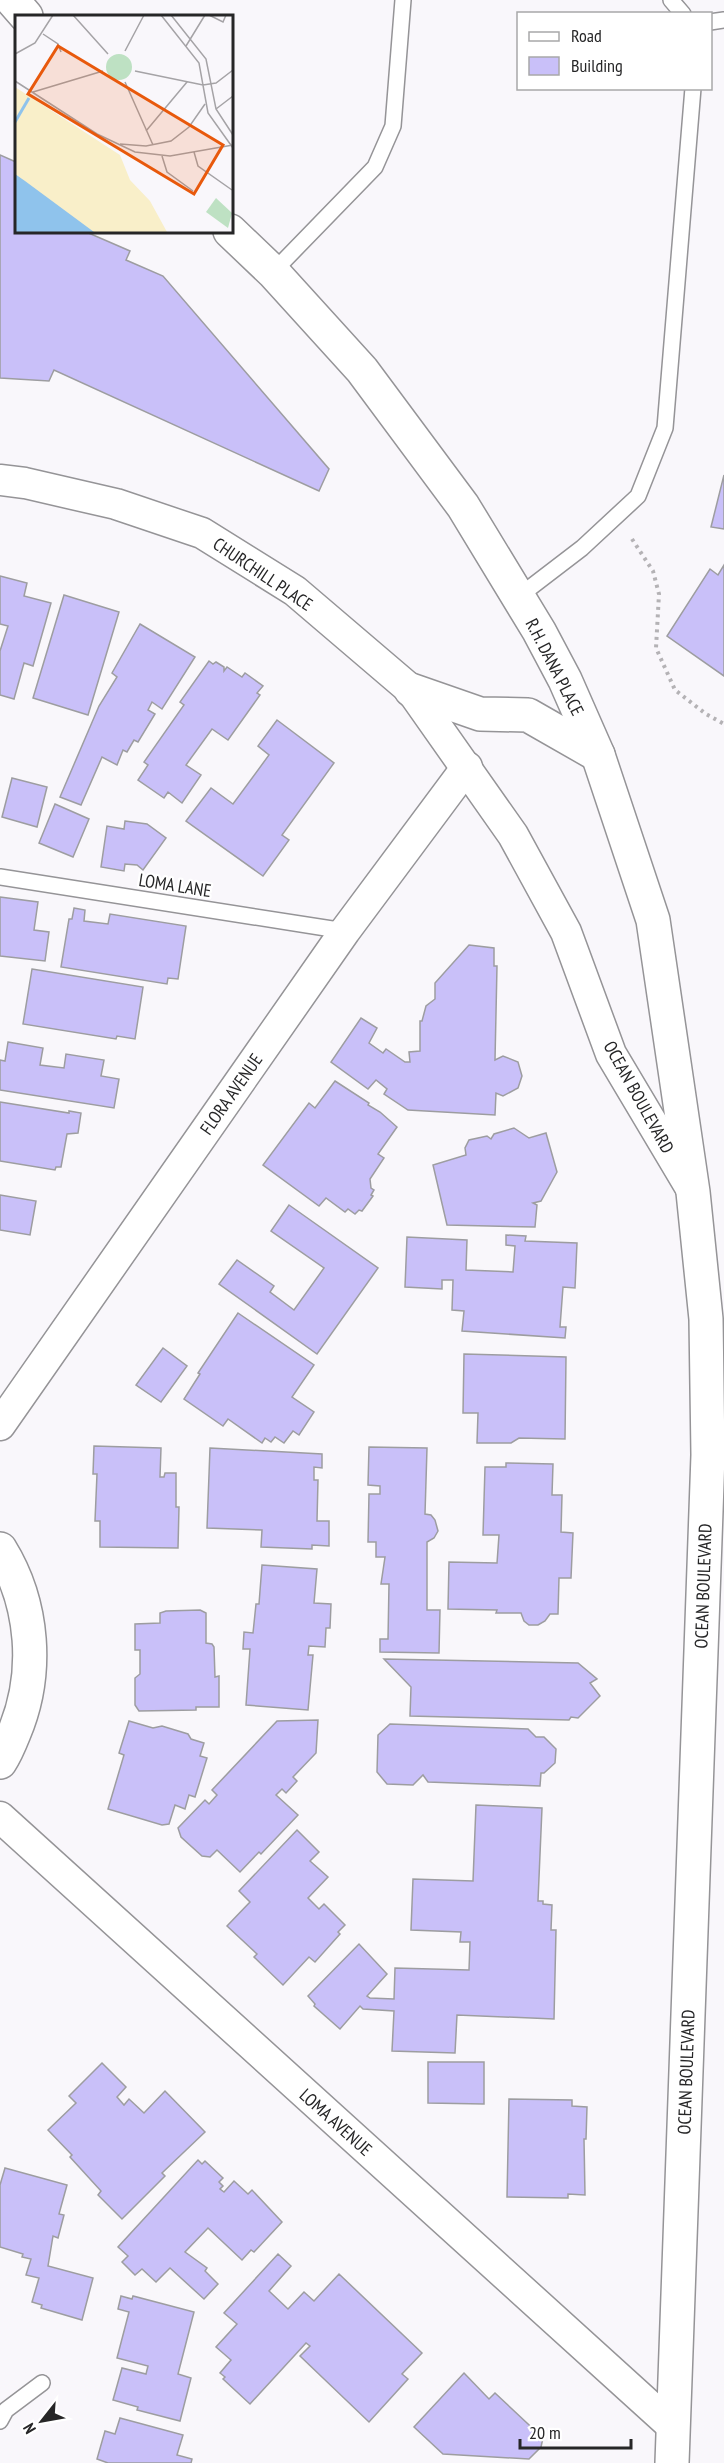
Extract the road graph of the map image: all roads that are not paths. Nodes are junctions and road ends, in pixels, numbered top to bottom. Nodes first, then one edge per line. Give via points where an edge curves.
1 (12, 0) edge
2 (403, 0) edge
3 (671, 0) edge
4 (682, 12) edge
5 (25, 15) edge
6 (693, 90) edge
7 (231, 232) edge
8 (273, 272) junction
9 (0, 480) edge
10 (518, 597) junction
11 (411, 690) junction
12 (598, 755) junction
13 (467, 767) junction
14 (0, 877) edge
15 (345, 931) junction
16 (693, 1192) junction
17 (0, 1425) edge
18 (0, 1549) edge
19 (0, 1762) edge
20 (0, 1817) edge
21 (42, 2383) dead end
22 (0, 2421) edge
23 (673, 2427) junction
24 (672, 2463) edge

1 - 5 main road
2 - 8 lane via 393,126 375,167
3 - 4 lane
6 - 10 lane via 665,428 638,496 582,548
7 - 8 main road, R.H. DANA PLACE
8 - 10 main road, R.H. DANA PLACE via 362,370 463,506
9 - 11 street, CHURCHILL PLACE via 116,504 202,533 295,591
10 - 12 main road, R.H. DANA PLACE via 565,680
11 - 12 main road via 480,714 528,715
11 - 13 street, CHURCHILL PLACE
12 - 16 main road, R.H. DANA PLACE via 654,920
13 - 15 street, FLORA AVENUE
13 - 16 street, OCEAN BOULEVARD via 513,835 566,932 611,1054
14 - 15 lane, LOMA LANE
15 - 17 street, FLORA AVENUE
16 - 23 main road, OCEAN BOULEVARD via 706,1319 708,1455
18 - 19 main road via 12,1568 27,1615 31,1664 23,1711
20 - 23 street, LOMA AVENUE
21 - 22 lane via 6,2410
23 - 24 main road, OCEAN BOULEVARD

